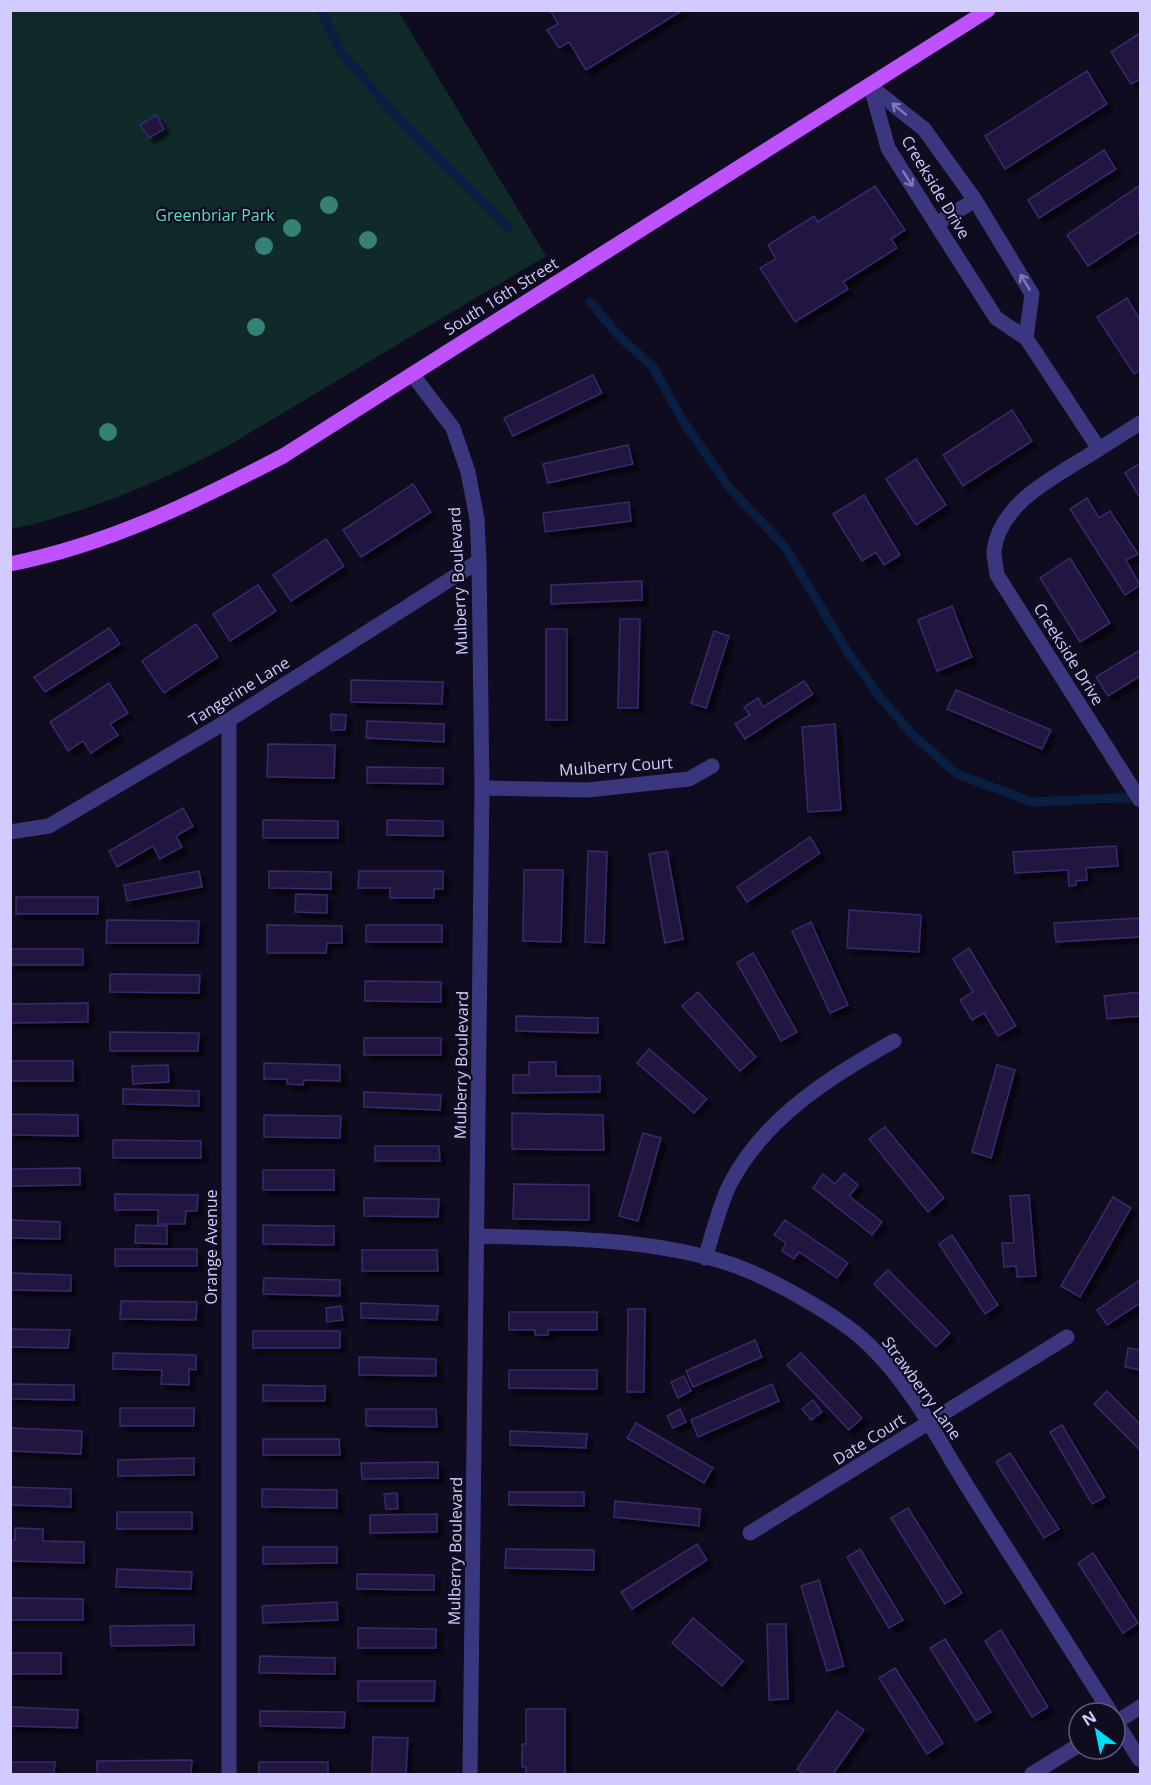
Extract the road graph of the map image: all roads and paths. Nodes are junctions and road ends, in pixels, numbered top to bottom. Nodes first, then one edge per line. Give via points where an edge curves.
1 (988, 10) edge
2 (871, 87) junction
3 (975, 200) junction
4 (936, 224) junction
5 (1026, 338) junction
6 (412, 374) junction
7 (1140, 423) edge
8 (1099, 449) junction
9 (479, 561) junction
10 (10, 564) edge
11 (229, 720) junction
12 (712, 766) dead end
13 (482, 788) junction
14 (1140, 800) edge
15 (10, 832) edge
16 (894, 1041) dead end
17 (477, 1236) junction
18 (705, 1258) junction
19 (1067, 1337) dead end
20 (928, 1423) junction
21 (750, 1533) dead end
22 (1103, 1701) edge
23 (1127, 1740) edge
24 (1067, 1752) edge
25 (1140, 1760) edge
26 (229, 1774) edge
27 (470, 1774) edge
28 (1032, 1774) edge

1 - 2 main road, South 16th Street
3 -> 2 street, Creekside Drive via 924,129
2 -> 4 street, Creekside Drive via 888,147
2 - 6 main road, South 16th Street
3 - 4 street
5 -> 3 street, Creekside Drive via 1032,294
4 - 5 street, Creekside Drive via 996,318
5 - 8 street, Creekside Drive
6 - 9 street, Mulberry Boulevard via 453,428 468,472 477,519
6 - 10 main road, South 16th Street via 283,456 197,501 94,543
7 - 8 street
8 - 14 street, Creekside Drive via 1017,504 1002,526 994,551 997,574
9 - 11 street, Tangerine Lane
9 - 13 street, Mulberry Boulevard
11 - 15 street, Tangerine Lane via 49,826
11 - 26 street, Orange Avenue
12 - 13 street, Mulberry Court via 689,779 588,790
13 - 17 street, Mulberry Boulevard
16 - 18 street via 843,1070 770,1128 749,1152 729,1185
17 - 18 street, Strawberry Lane via 635,1245
17 - 27 street, Mulberry Boulevard
18 - 20 street, Strawberry Lane via 773,1283 820,1309 868,1344 887,1364
19 - 20 street, Date Court
20 - 21 street, Date Court
20 - 22 street, Strawberry Lane
23 - 25 street, Strawberry Lane
24 - 28 street

